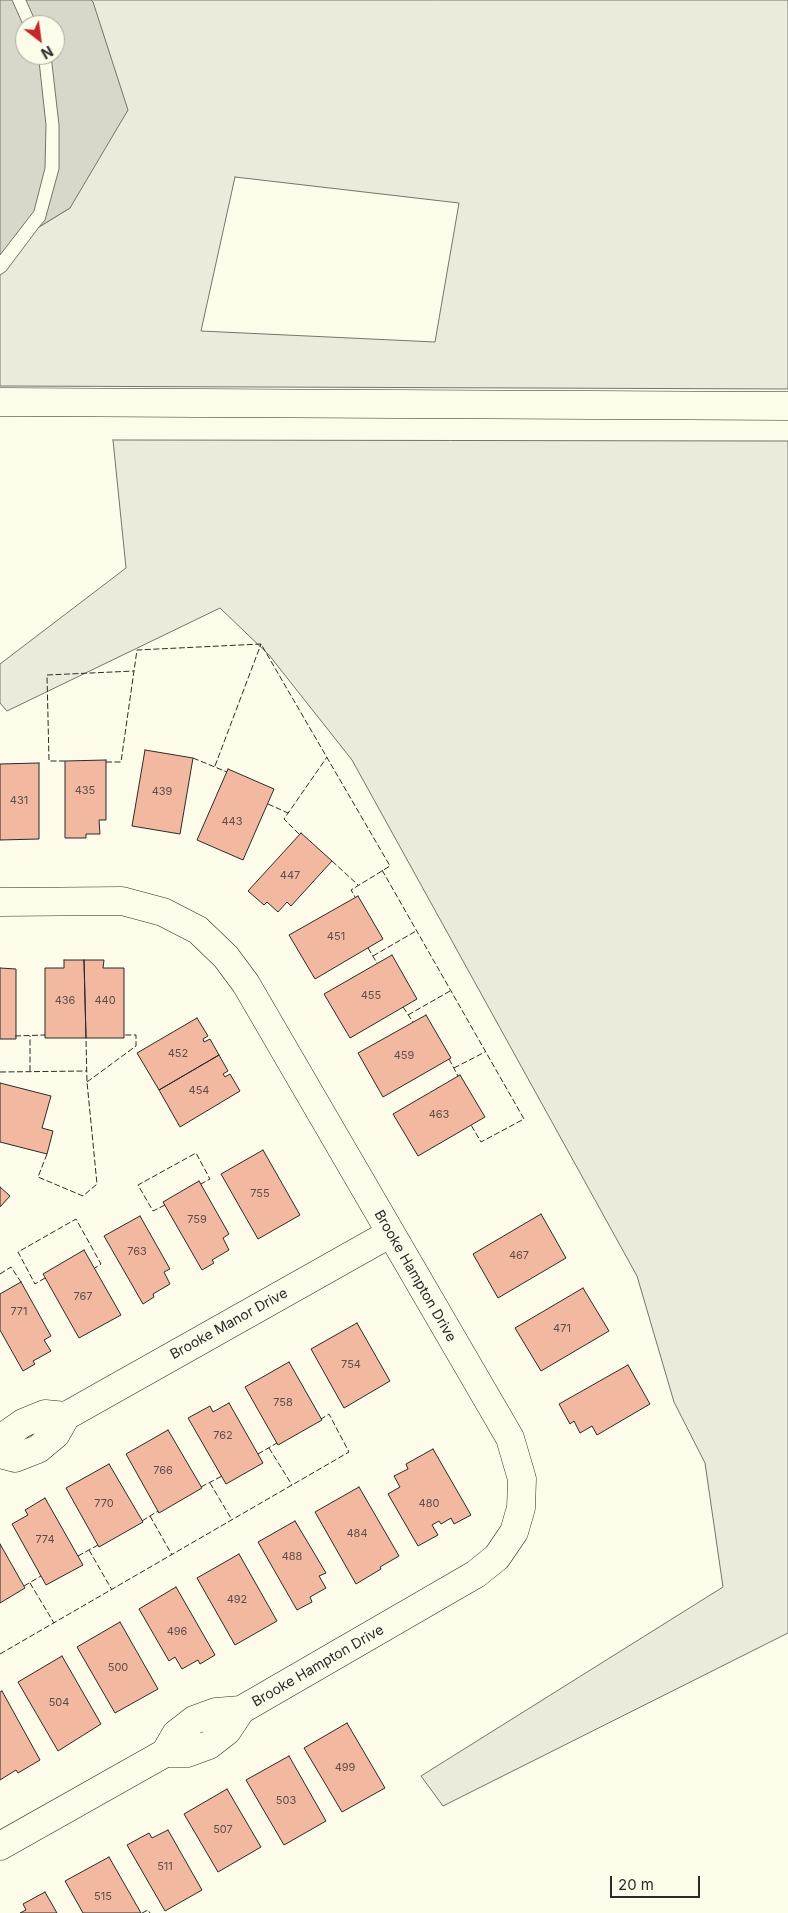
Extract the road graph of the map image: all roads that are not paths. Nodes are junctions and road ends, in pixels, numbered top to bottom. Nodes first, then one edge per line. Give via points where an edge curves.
1 (0, 402) edge
2 (788, 406) edge
3 (0, 902) edge
4 (391, 1233) junction
5 (0, 1453) edge
6 (0, 1846) edge

1 - 2 street
3 - 4 street, Brooke Hampton Drive via 122,901 163,912 198,930 226,957 246,984
4 - 5 street, Brooke Manor Drive via 66,1416 56,1434 38,1449 15,1458
4 - 6 street, Brooke Hampton Drive via 510,1438 522,1479 521,1508 514,1532 497,1557 476,1574 241,1710 227,1731 209,1745 187,1753 164,1753

